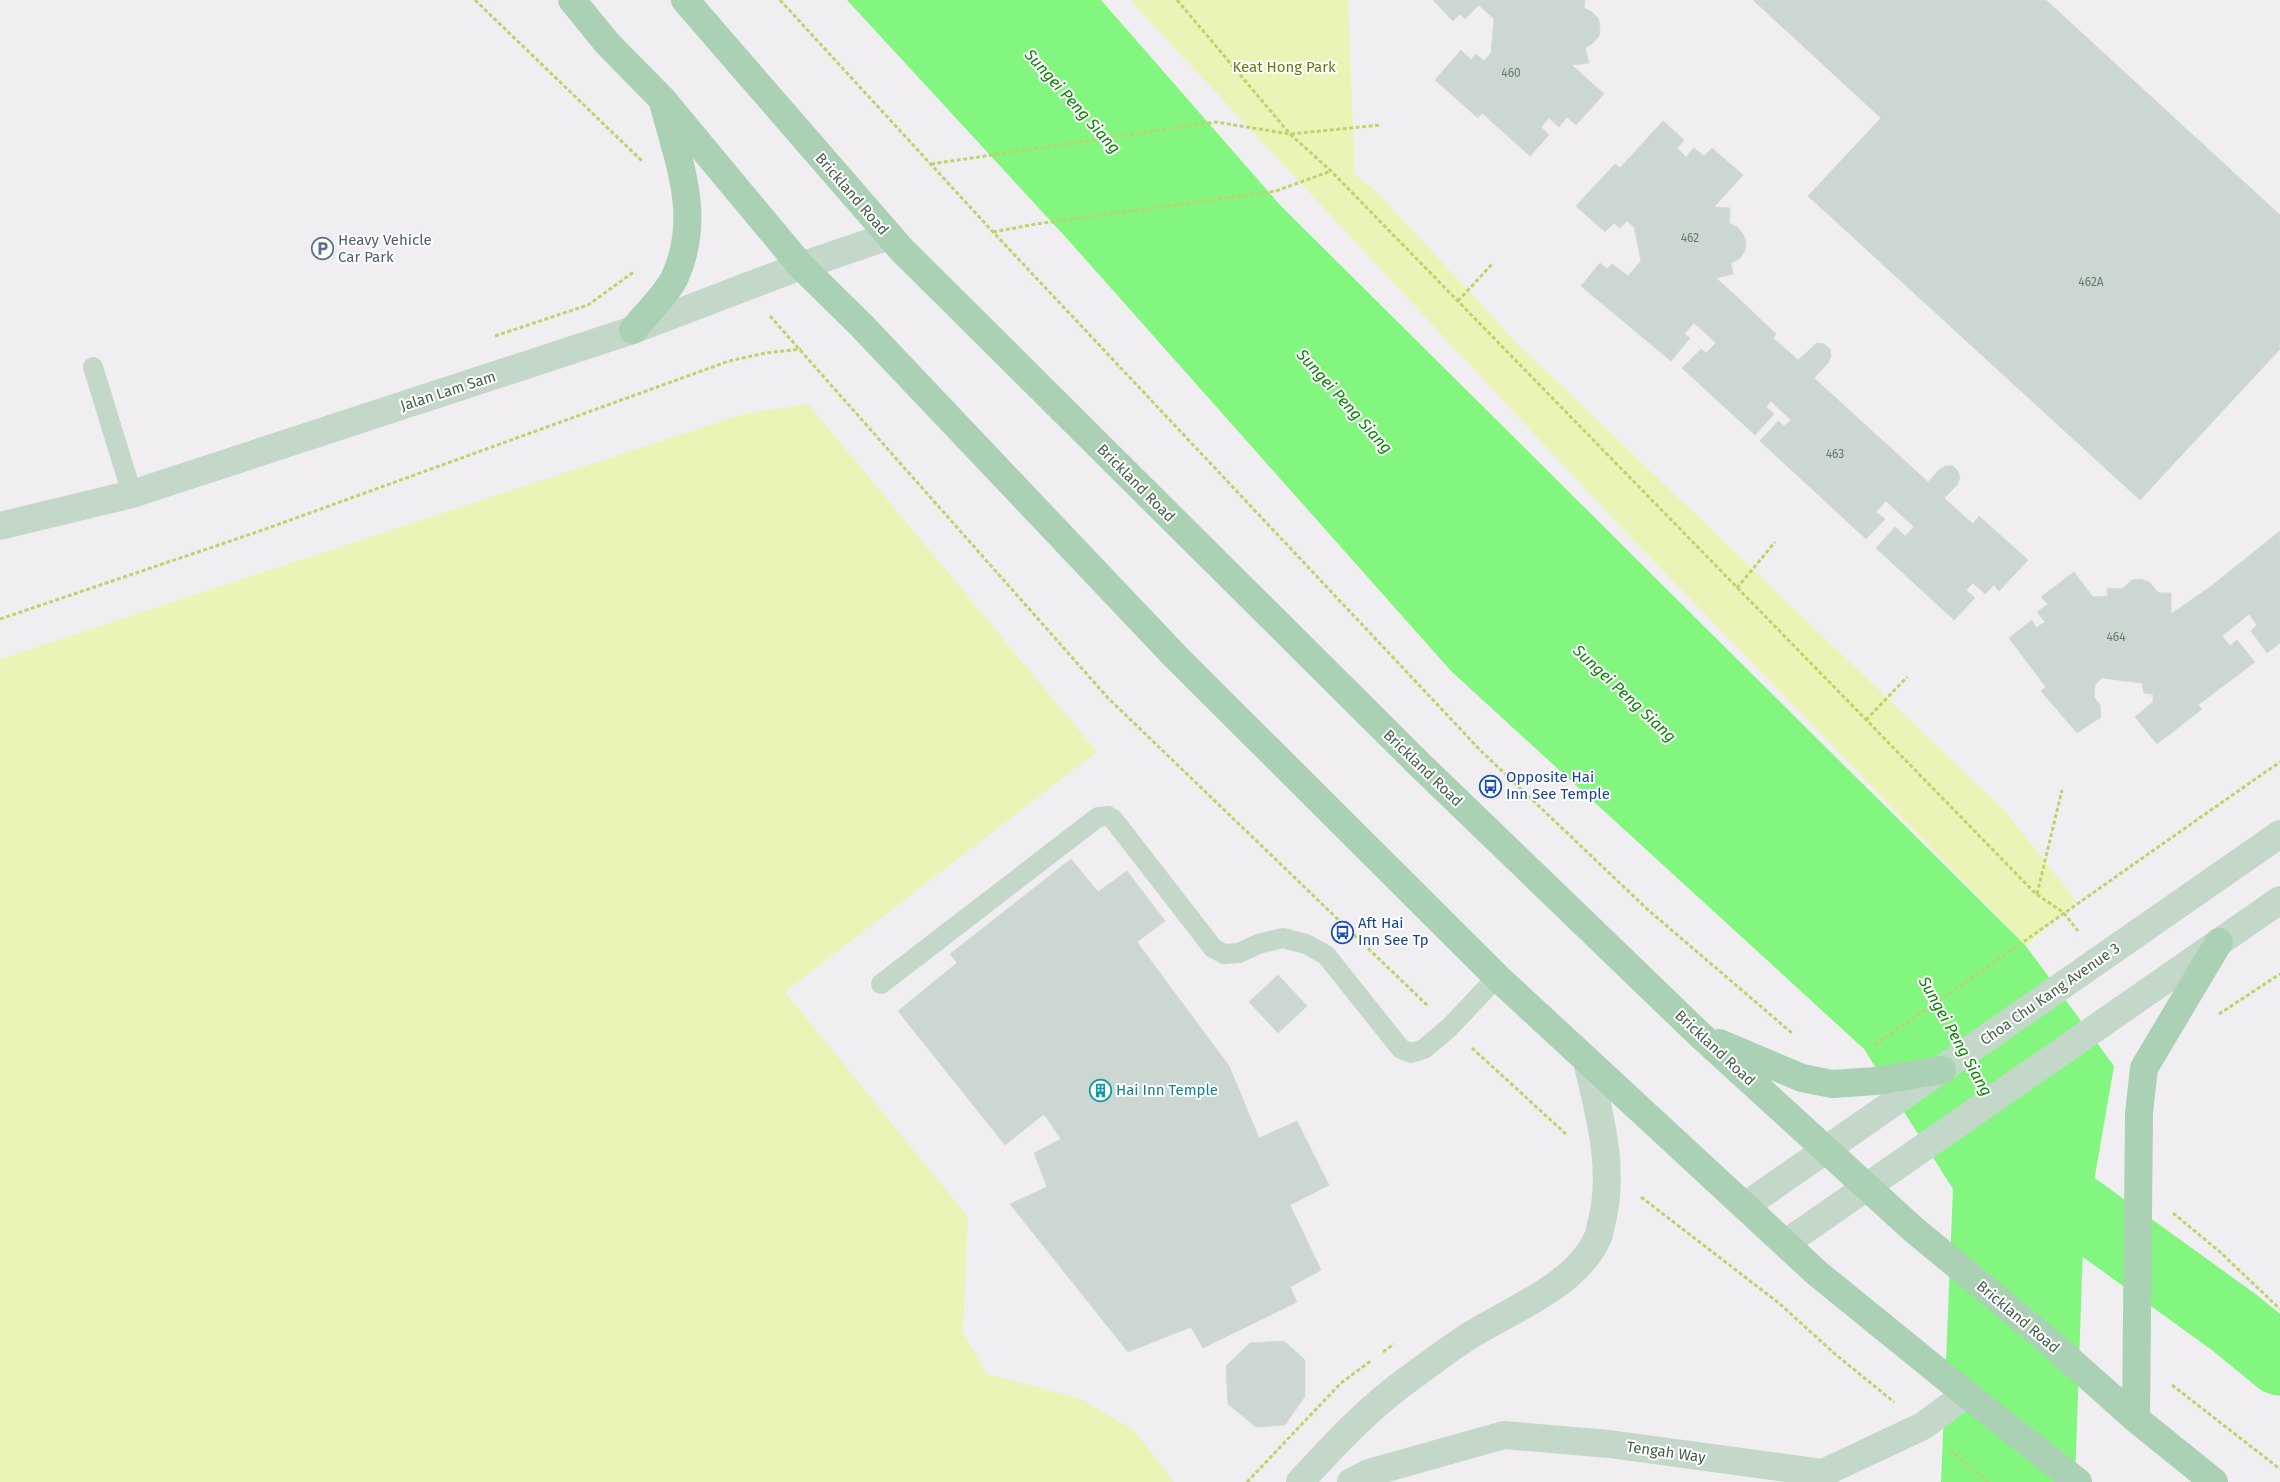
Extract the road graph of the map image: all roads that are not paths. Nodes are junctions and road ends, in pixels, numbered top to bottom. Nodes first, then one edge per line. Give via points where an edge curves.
1 (572, 0) edge
2 (684, 0) edge
3 (662, 99) junction
4 (889, 236) junction
5 (801, 266) junction
6 (633, 330) junction
7 (93, 367) dead end
8 (132, 494) junction
9 (0, 526) edge
10 (2280, 834) edge
11 (2280, 900) edge
12 (2219, 942) junction
13 (1497, 977) junction
14 (881, 984) dead end
15 (1699, 1034) junction
16 (1587, 1060) junction
17 (1942, 1070) junction
18 (1826, 1150) junction
19 (1866, 1187) junction
20 (1745, 1206) junction
21 (1786, 1243) junction
22 (1975, 1401) junction
23 (2136, 1419) junction
24 (1300, 1482) edge
25 (1351, 1482) edge
26 (2078, 1482) edge
27 (2214, 1482) edge

1 - 3 main road via 607,43
2 - 4 main road, Brickland Road
3 - 5 main road
3 - 6 main road via 687,193 689,221 685,250 673,280
4 - 5 street, Jalan Lam Sam
4 - 15 main road, Brickland Road via 1418,764
5 - 6 street, Jalan Lam Sam
5 - 13 main road via 1174,655
6 - 8 street, Jalan Lam Sam
7 - 8 lane
8 - 9 street, Jalan Lam Sam
10 - 17 street, Choa Chu Kang Avenue 3
11 - 12 street
12 - 19 street
12 - 23 main road via 2144,1068 2139,1113
13 - 14 lane via 1450,1027 1424,1049 1411,1053 1401,1049 1326,955 1306,944 1283,938 1239,953 1224,954 1213,948 1108,816 1098,817
13 - 16 main road
15 - 17 main road via 1802,1078 1832,1084 1876,1081
15 - 18 main road, Brickland Road
16 - 20 main road
16 - 24 street via 1605,1142 1606,1205 1597,1239 1579,1266 1540,1296 1477,1331 1408,1379 1342,1435
17 - 18 street, Choa Chu Kang Avenue 3
18 - 19 main road, Brickland Road
18 - 20 street, Choa Chu Kang Avenue 3
19 - 21 street
19 - 23 main road, Brickland Road
20 - 21 main road
21 - 22 main road via 1818,1274
22 - 25 street, Tengah Way via 1929,1432 1823,1473 1609,1444 1504,1434 1369,1473
22 - 26 main road
23 - 27 main road, Brickland Road

